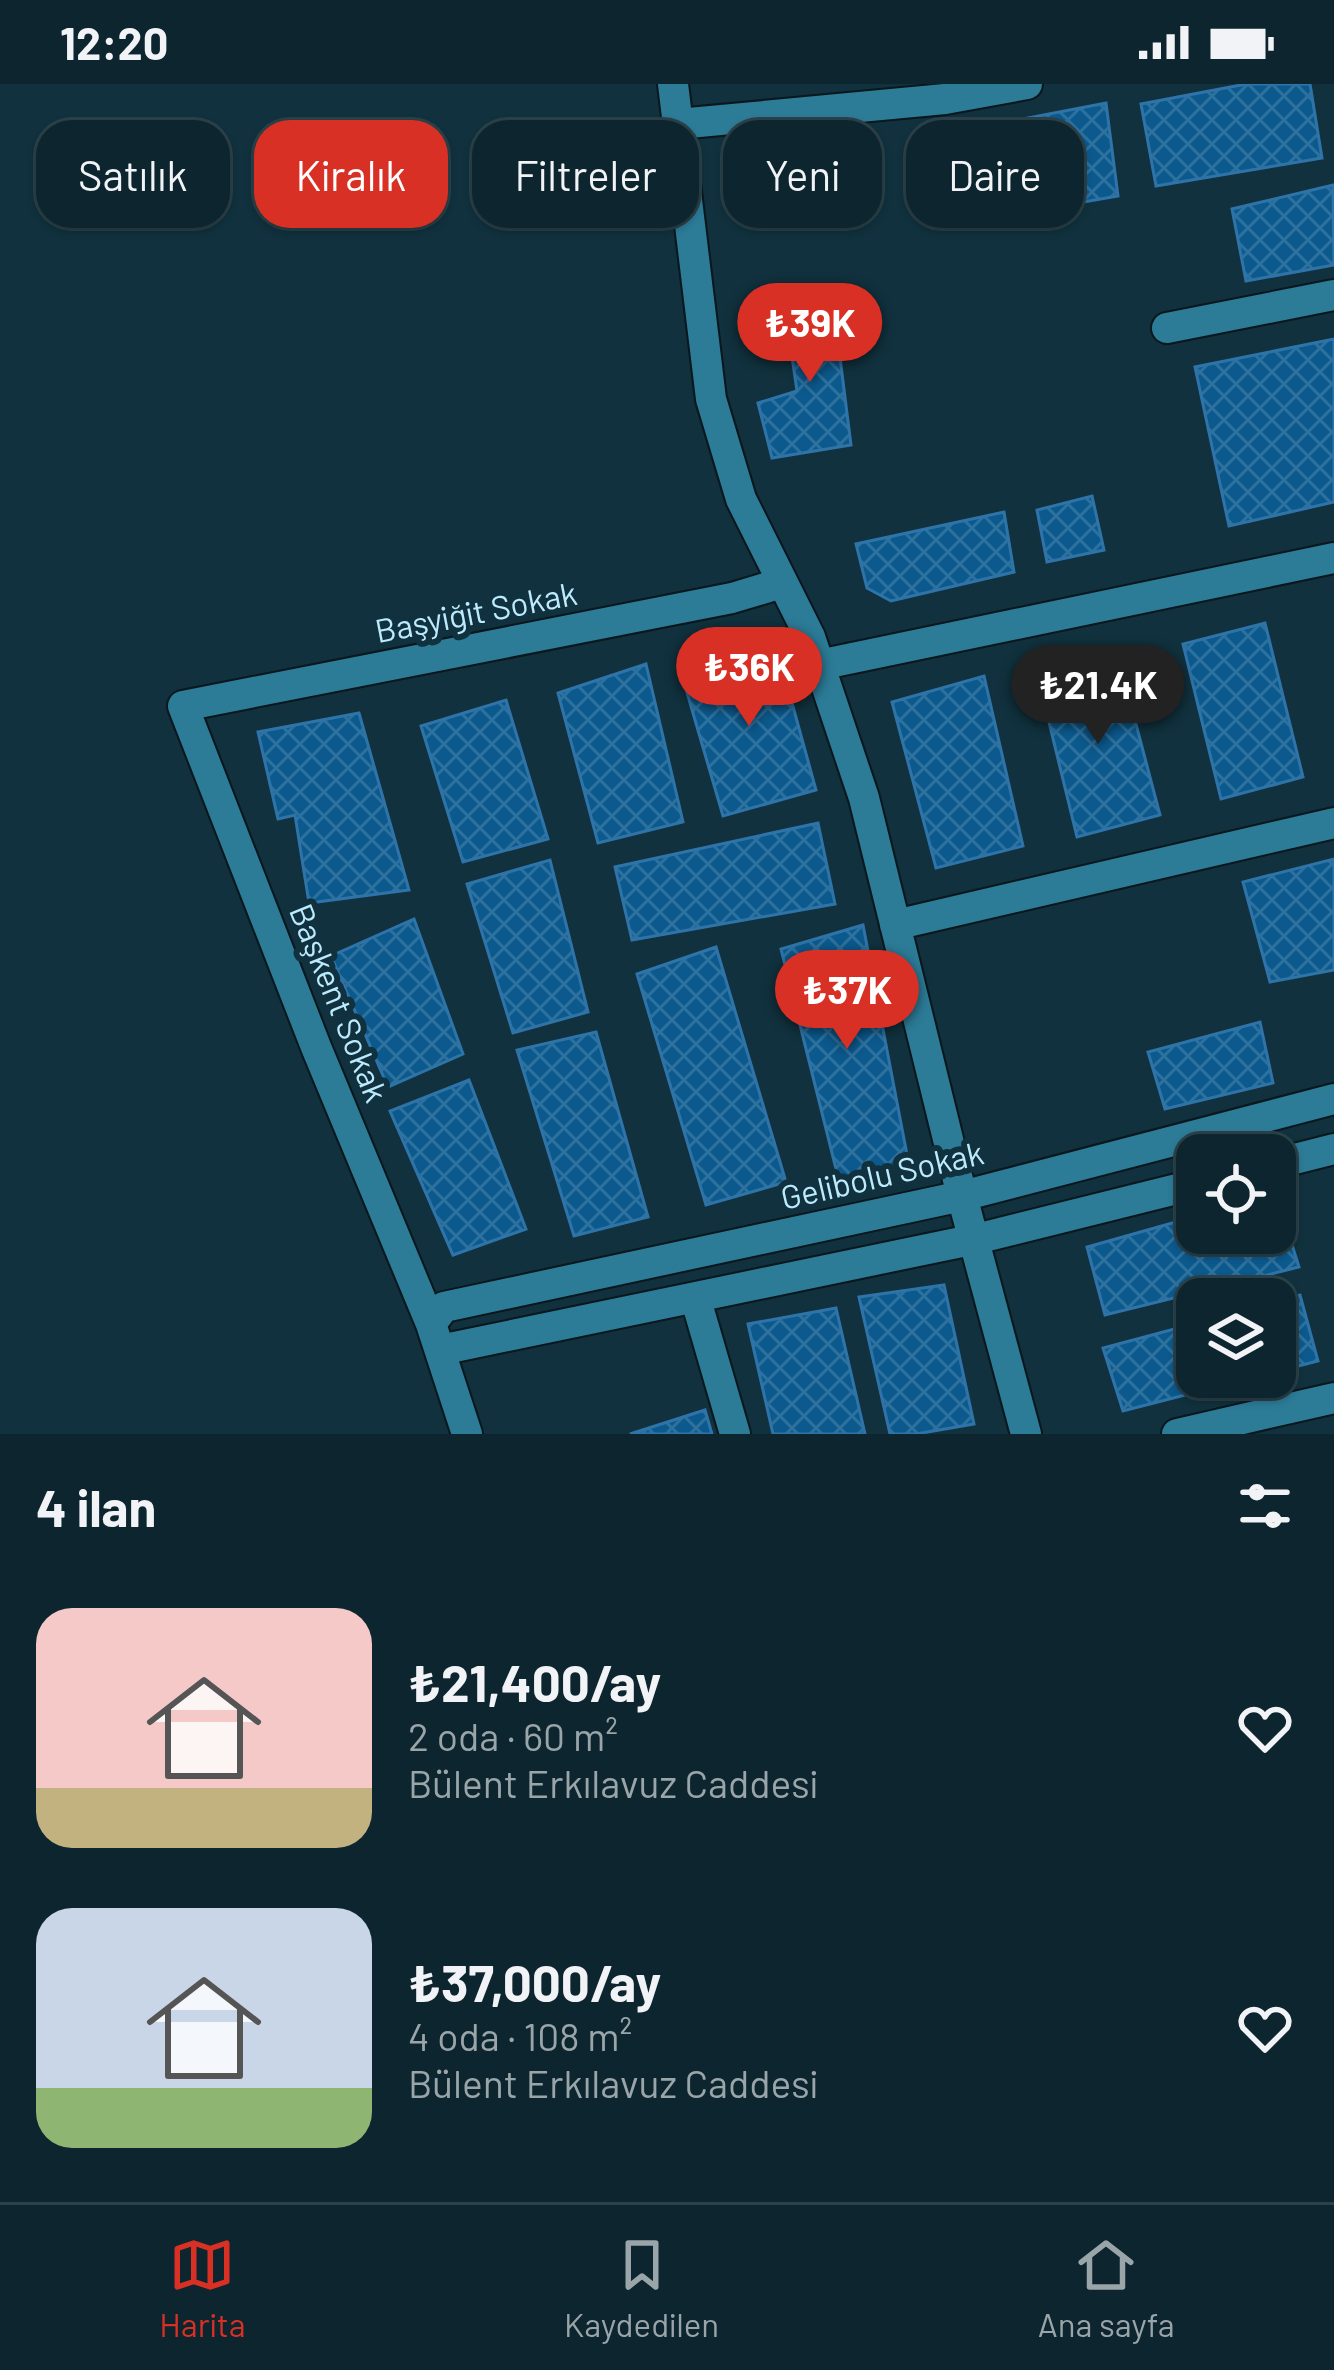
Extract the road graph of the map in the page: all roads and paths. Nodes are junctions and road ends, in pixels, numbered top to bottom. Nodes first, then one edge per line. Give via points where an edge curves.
1 (673, 84) edge
2 (1027, 84) edge
3 (678, 120) edge
4 (699, 122) edge
5 (690, 228) edge
6 (1334, 295) edge
7 (1167, 328) dead end
8 (1334, 558) edge
9 (782, 583) junction
10 (819, 665) junction
11 (183, 706) joint
12 (1334, 823) edge
13 (895, 925) junction
14 (1334, 1100) edge
15 (1334, 1149) edge
16 (1296, 1159) edge
17 (1176, 1189) edge
18 (962, 1196) junction
19 (976, 1239) junction
20 (696, 1300) junction
21 (438, 1327) junction
22 (1334, 1398) edge
23 (467, 1434) edge
24 (735, 1434) edge
25 (1026, 1434) edge
26 (1177, 1434) edge

1 - 3 street
2 - 4 street
5 - 9 street via 710,399 741,499
6 - 7 street
8 - 10 street
9 - 10 street
9 - 11 street, Başyiğit Sokak
10 - 13 street
11 - 21 street, Başkent Sokak via 316,1047
12 - 13 street
13 - 18 street
14 - 18 street, Gelibolu Sokak
15 - 16 street
17 - 19 street
18 - 19 street
18 - 21 street, Gelibolu Sokak
19 - 20 street
19 - 25 street
20 - 21 street
20 - 24 street
21 - 23 street, Başkent Sokak
22 - 26 street

